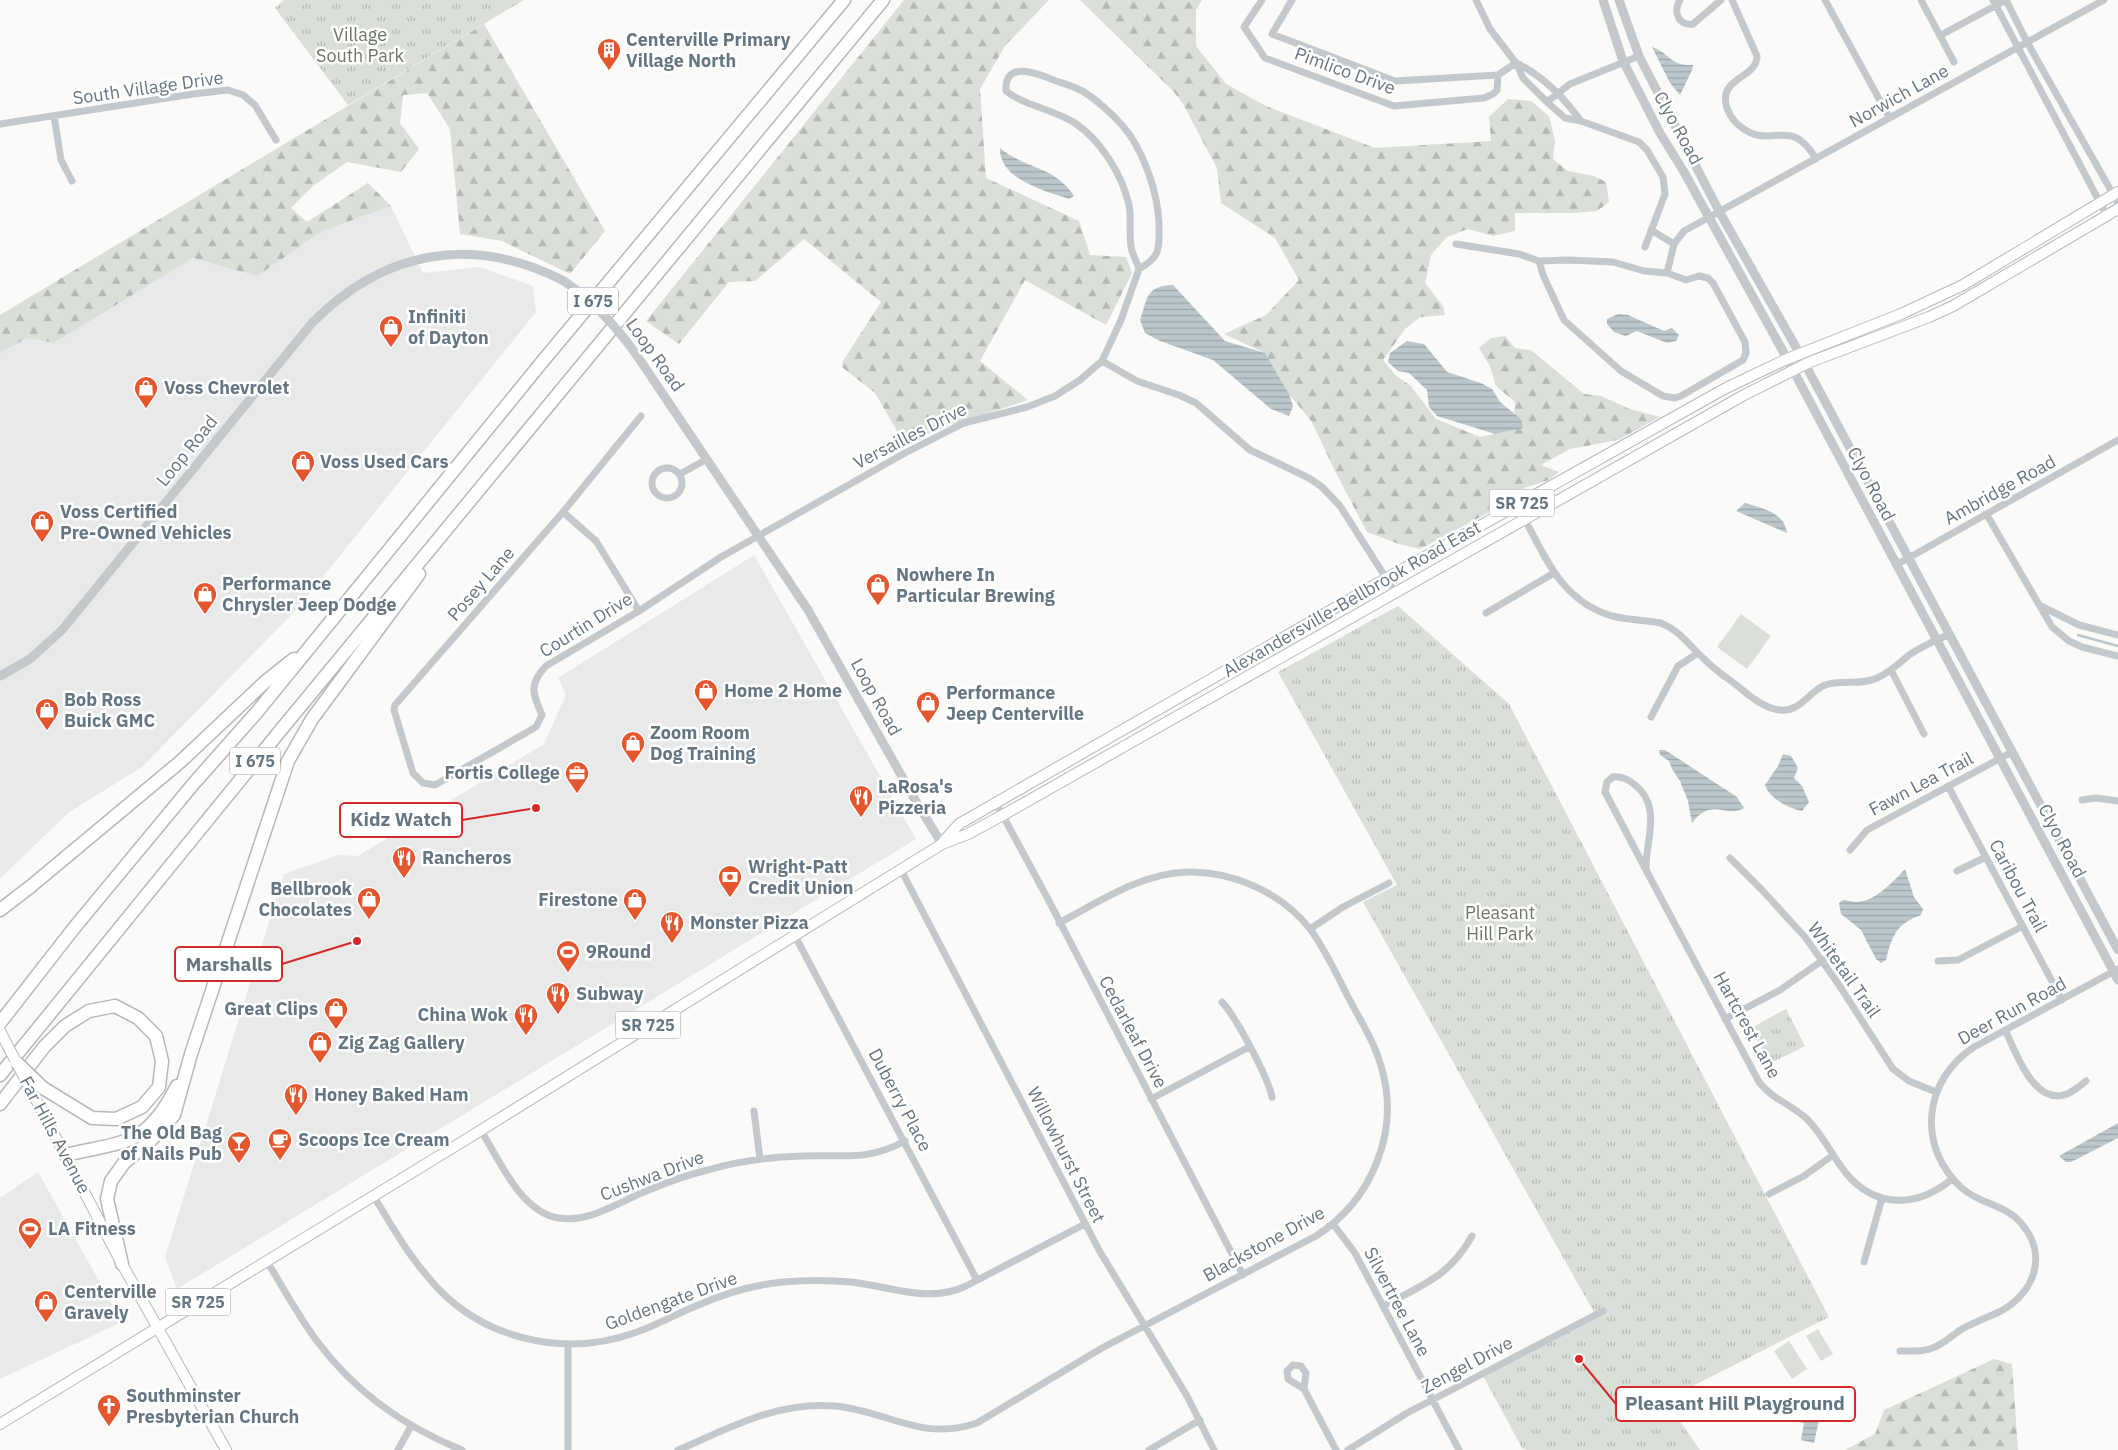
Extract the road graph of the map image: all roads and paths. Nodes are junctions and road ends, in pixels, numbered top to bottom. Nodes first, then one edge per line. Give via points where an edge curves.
1 (844, 0) edge
2 (883, 0) edge
3 (1262, 0) edge
4 (1292, 0) edge
5 (1476, 0) edge
6 (1603, 0) edge
7 (1619, 0) edge
8 (1680, 0) edge
9 (1721, 0) edge
10 (1732, 0) edge
11 (1825, 0) edge
12 (1921, 0) edge
13 (2006, 0) edge
14 (2104, 0) edge
15 (1994, 3) edge
16 (1941, 35) junction
17 (2027, 42) junction
18 (2017, 47) junction
19 (1638, 56) junction
20 (1623, 61) junction
21 (1954, 62) dead end
22 (1516, 63) junction
23 (1498, 74) junction
24 (1557, 94) junction
25 (1546, 102) junction
26 (54, 116) junction
27 (1889, 118) junction
28 (1581, 121) junction
29 (0, 124) edge
30 (276, 140) dead end
31 (1816, 159) junction
32 (72, 181) dead end
33 (2116, 197) edge
34 (2100, 203) junction
35 (2118, 209) edge
36 (1719, 211) junction
37 (2107, 216) junction
38 (1708, 217) junction
39 (1652, 230) junction
40 (1456, 244) dead end
41 (1674, 244) junction
42 (1645, 247) dead end
43 (1539, 261) junction
44 (1139, 269) junction
45 (1667, 273) junction
46 (1799, 354) junction
47 (1787, 359) junction
48 (1102, 361) junction
49 (1805, 364) junction
50 (1793, 370) junction
51 (642, 416) dead end
52 (1637, 438) junction
53 (2118, 440) edge
54 (513, 449) junction
55 (1645, 451) junction
56 (707, 460) junction
57 (680, 474) junction
58 (1516, 506) junction
59 (563, 512) junction
60 (1987, 515) junction
61 (1525, 520) junction
62 (760, 537) junction
63 (1908, 558) junction
64 (1896, 565) junction
65 (1554, 574) junction
66 (1387, 578) junction
67 (1395, 592) junction
68 (2041, 606) junction
69 (639, 611) junction
70 (1486, 613) dead end
71 (1948, 635) junction
72 (2118, 635) edge
73 (1937, 640) junction
74 (314, 643) junction
75 (1267, 647) junction
76 (1698, 653) junction
77 (2118, 656) edge
78 (1274, 661) junction
79 (1891, 670) junction
80 (0, 676) edge
81 (1147, 716) junction
82 (1650, 717) dead end
83 (1154, 728) junction
84 (1924, 734) dead end
85 (2012, 752) junction
86 (2000, 759) junction
87 (423, 783) joint
88 (1948, 786) junction
89 (2082, 800) dead end
90 (2118, 801) edge
91 (996, 803) junction
92 (1003, 815) junction
93 (942, 844) junction
94 (1850, 850) dead end
95 (1986, 857) junction
96 (1730, 858) dead end
97 (900, 868) junction
98 (1646, 870) junction
99 (1957, 871) dead end
100 (1389, 883) dead end
101 (0, 910) edge
102 (1059, 923) junction
103 (2023, 926) junction
104 (1310, 929) junction
105 (794, 934) junction
106 (2118, 950) edge
107 (1823, 960) junction
108 (1938, 961) dead end
109 (2116, 970) edge
110 (2118, 980) edge
111 (2062, 1000) junction
112 (1222, 1002) dead end
113 (1725, 1020) junction
114 (0, 1023) edge
115 (2005, 1030) junction
116 (0, 1031) edge
117 (1249, 1047) junction
118 (16, 1062) joint
119 (188, 1064) junction
120 (0, 1074) edge
121 (2086, 1081) dead end
122 (39, 1092) junction
123 (1936, 1092) junction
124 (1272, 1097) dead end
125 (1151, 1099) junction
126 (0, 1104) edge
127 (754, 1111) dead end
128 (480, 1129) junction
129 (905, 1141) junction
130 (65, 1155) junction
131 (1833, 1155) junction
132 (760, 1159) junction
133 (1952, 1179) junction
134 (1769, 1194) dead end
135 (373, 1196) junction
136 (1882, 1198) junction
137 (1085, 1224) junction
138 (1333, 1224) junction
139 (1472, 1236) dead end
140 (266, 1260) junction
141 (1864, 1262) dead end
142 (122, 1264) junction
143 (1243, 1275) junction
144 (977, 1280) junction
145 (1383, 1306) junction
146 (1603, 1311) dead end
147 (158, 1326) junction
148 (1144, 1327) junction
149 (568, 1344) junction
150 (1900, 1351) dead end
151 (1304, 1389) dead end
152 (1432, 1400) junction
153 (1200, 1420) junction
154 (0, 1424) edge
155 (411, 1426) junction
156 (226, 1450) edge
157 (398, 1450) edge
158 (462, 1450) edge
159 (568, 1450) edge
160 (678, 1450) edge
161 (1150, 1450) edge
162 (1214, 1450) edge
163 (1336, 1450) edge
164 (1348, 1450) edge
165 (1459, 1450) edge

1 - 74 highway, I 675 via 542,362
2 - 54 highway, I 675
3 - 23 street, Pimlico Drive via 1244,27 1264,58 1394,106 1484,98 1497,90
4 - 23 street, Pimlico Drive via 1272,34 1395,81
5 - 22 street via 1490,29
6 - 20 street, Clyo Road
7 - 19 street, Clyo Road
8 - 9 street via 1676,7 1680,21 1693,24
10 - 31 street via 1757,60 1753,68 1727,91 1726,104 1731,117 1758,135 1799,137
11 - 27 street
12 - 16 street
13 - 15 street
13 - 17 street
14 - 17 street, Norwich Lane
15 - 16 street
15 - 18 street
16 - 21 street
17 - 18 street, Norwich Lane
17 - 33 street
18 - 27 street, Norwich Lane
18 - 34 street
19 - 20 street
19 - 36 street, Clyo Road
20 - 24 street via 1570,84
20 - 38 street, Clyo Road
22 - 23 street, Pimlico Drive
22 - 24 street via 1532,70
22 - 25 street via 1523,78
24 - 25 street
24 - 28 street
25 - 28 street via 1565,118
26 - 29 street, South Village Drive
26 - 30 street, South Village Drive via 228,90 243,95 255,105
26 - 32 street via 61,160
27 - 31 street, Norwich Lane
28 - 39 street via 1639,142 1647,150 1665,185
31 - 36 street, Norwich Lane
33 - 34 main road, Alexandersville-Bellbrook Road East / SR 725
34 - 37 street
34 - 46 main road, Alexandersville-Bellbrook Road East / SR 725 via 1963,285 1901,314
35 - 37 main road, Alexandersville-Bellbrook Road East / SR 725
36 - 38 street, Norwich Lane
36 - 46 street, Clyo Road
37 - 49 main road, Alexandersville-Bellbrook Road East / SR 725 via 1953,306
38 - 41 street, Norwich Lane via 1684,231
38 - 47 street, Clyo Road
39 - 41 street
39 - 42 street
40 - 43 street via 1519,254
41 - 45 street
43 - 45 street via 1613,262 1644,271
43 - 45 street via 1564,320 1621,371 1663,396 1675,398 1743,360 1746,353 1745,342 1714,283 1699,276 1686,280
44 - 44 street via 1132,250 1129,205 1120,179 1106,155 1094,139 1076,124 1054,111 1018,100 1006,91 1006,82 1016,72 1029,71 1083,91 1122,125 1135,143 1150,177 1158,207 1159,250
44 - 48 street
46 - 47 main road, Alexandersville-Bellbrook Road East / SR 725
46 - 49 street, Clyo Road
47 - 50 street, Clyo Road
47 - 52 main road, Alexandersville-Bellbrook Road East / SR 725 via 1734,384
48 - 62 street, Versailles Drive via 1080,380 1038,404 948,429 806,507
48 - 66 street via 1131,378 1196,402 1250,450 1322,487 1340,506
49 - 50 main road, Alexandersville-Bellbrook Road East / SR 725
49 - 63 street, Clyo Road
50 - 55 main road, Alexandersville-Bellbrook Road East / SR 725
50 - 64 street, Clyo Road
51 - 59 street, Posey Lane
52 - 55 main road
52 - 58 main road, Alexandersville-Bellbrook Road East / SR 725
53 - 60 street, Ambridge Road
54 - 119 highway via 312,718 299,740 280,781
54 - 120 highway, I 675
55 - 61 main road, Alexandersville-Bellbrook Road East / SR 725
56 - 57 street
56 - 62 street, Loop Road
56 - 80 street, Loop Road, bridge via 624,337 593,304 564,281 513,260 487,256 436,256 405,263 371,276 348,291 312,323 62,630 30,659
57 - 57 street via 672,468 661,469 652,482 654,492 666,499 676,496 682,489
58 - 61 street
58 - 66 main road, Alexandersville-Bellbrook Road East / SR 725
59 - 69 street via 596,541
59 - 87 street, Posey Lane via 395,706 413,773
60 - 63 street, Ambridge Road
60 - 68 street
61 - 65 street
61 - 67 main road, Alexandersville-Bellbrook Road East / SR 725
62 - 69 street, Courtin Drive via 721,557
62 - 93 street, Loop Road via 816,624
63 - 64 street, Ambridge Road
63 - 71 street, Clyo Road
64 - 73 street, Clyo Road
65 - 70 street
65 - 76 street via 1569,592 1589,606 1614,616 1662,623 1684,637
66 - 67 street
66 - 75 main road, Alexandersville-Bellbrook Road East / SR 725
67 - 78 main road, Alexandersville-Bellbrook Road East / SR 725
68 - 72 street via 2079,625
68 - 77 street via 2049,624 2061,636 2082,647
69 - 87 street, Courtin Drive via 546,666 538,674 533,694 542,715 536,727 435,785
71 - 73 street
71 - 85 street, Clyo Road
73 - 79 street via 1914,652
73 - 86 street, Clyo Road
74 - 101 highway via 265,682 180,762
74 - 114 highway, I 675 via 81,920
75 - 78 main road
75 - 81 main road, Alexandersville-Bellbrook Road East / SR 725
76 - 79 street via 1761,703 1782,711 1801,704 1825,685 1870,681
76 - 82 street via 1678,666
78 - 83 main road, Alexandersville-Bellbrook Road East / SR 725
79 - 84 street
81 - 83 main road
81 - 91 main road, Alexandersville-Bellbrook Road East / SR 725
83 - 92 main road, Alexandersville-Bellbrook Road East / SR 725
85 - 86 street, Fawn Lea Trail
85 - 106 street, Clyo Road
86 - 88 street, Fawn Lea Trail
86 - 109 street, Clyo Road
88 - 94 street, Fawn Lea Trail via 1867,830
88 - 95 street, Caribou Trail
89 - 90 street
91 - 92 street, Cedarleaf Drive
91 - 93 main road, Alexandersville-Bellbrook Road East / SR 725 via 959,824
92 - 93 main road, Alexandersville-Bellbrook Road East / SR 725
92 - 102 street, Cedarleaf Drive
93 - 97 main road, Alexandersville-Bellbrook Road East / SR 725
95 - 99 street
95 - 103 street, Caribou Trail
96 - 107 street, Whitetail Trail via 1783,912
97 - 105 main road, Alexandersville-Bellbrook Road East / SR 725
97 - 137 street, Willowhurst Street
98 - 98 street, Hartcrest Lane via 1605,792 1607,782 1613,777 1635,784 1649,806 1652,819
98 - 113 street, Hartcrest Lane
100 - 104 street
102 - 104 street, Blackstone Drive via 1143,881 1189,872 1232,878 1262,890 1288,906
102 - 125 street, Cedarleaf Drive
103 - 108 street via 1958,960
103 - 111 street, Caribou Trail
104 - 138 street, Blackstone Drive via 1321,944 1376,1052 1387,1094 1386,1129 1378,1162 1364,1190
105 - 128 main road, Alexandersville-Bellbrook Road East / SR 725
105 - 129 street, Duberry Place
107 - 113 street via 1780,990
107 - 123 street, Whitetail Trail via 1893,1069 1909,1081
109 - 110 street, Clyo Road
109 - 111 street, Deer Run Road
111 - 115 street, Deer Run Road
112 - 117 street
113 - 131 street, Hartcrest Lane via 1764,1089 1806,1118
115 - 121 street via 2031,1081 2042,1092 2060,1096
115 - 123 street, Deer Run Road via 1959,1058
116 - 118 main road, Far Hills Avenue, bridge
117 - 124 street via 1268,1082
117 - 125 street
118 - 122 highway, bridge
119 - 130 highway via 162,1112 147,1130 117,1144
119 - 142 highway via 174,1114 124,1163 111,1181 107,1199
122 - 126 highway via 92,1118 116,1119 142,1107 159,1087 162,1061 156,1036 138,1018 115,1006 89,1011 65,1026 44,1047
122 - 130 main road, Far Hills Avenue
123 - 133 street, Deer Run Road via 1931,1115 1934,1142
125 - 143 street, Cedarleaf Drive
127 - 132 street
128 - 132 street, Cushwa Drive via 526,1200 558,1218 590,1216 673,1180
128 - 135 main road, Alexandersville-Bellbrook Road East / SR 725
129 - 132 street, Cushwa Drive via 872,1154
129 - 144 street, Duberry Place
130 - 142 main road, Far Hills Avenue
131 - 134 street via 1804,1176
131 - 136 street, Hartcrest Lane via 1853,1180
133 - 136 street, Hartcrest Lane via 1939,1190 1916,1199
133 - 150 street, Deer Run Road via 1974,1197 2008,1212 2021,1223 2033,1247 2032,1277 2024,1293 2012,1305 1929,1350
135 - 140 main road, Alexandersville-Bellbrook Road East / SR 725
135 - 149 street, Goldengate Drive via 427,1277 461,1309 504,1332 537,1341
136 - 141 street
137 - 144 street, Goldengate Drive
137 - 148 street, Willowhurst Street
138 - 143 street, Blackstone Drive
138 - 145 street, Silvertree Lane via 1355,1253
139 - 145 street via 1443,1273
140 - 147 main road, Alexandersville-Bellbrook Road East / SR 725
140 - 155 street via 308,1328 334,1361 366,1393
142 - 147 main road, Far Hills Avenue
143 - 148 street, Blackstone Drive
144 - 149 street, Goldengate Drive via 961,1288 934,1294 833,1281 808,1280 761,1286 721,1296 620,1338
145 - 152 street, Silvertree Lane
146 - 152 street, Zengel Drive
147 - 154 main road, Alexandersville-Bellbrook Road East
147 - 156 main road, Far Hills Avenue
148 - 153 street, Willowhurst Street
148 - 160 street, Blackstone Drive via 1068,1368 987,1418 965,1427 928,1429 851,1408 798,1407 754,1417
149 - 159 street
151 - 163 street
152 - 164 street, Zengel Drive
152 - 165 street, Silvertree Lane
153 - 161 street
153 - 162 street, Willowhurst Street
155 - 157 street
155 - 158 street

